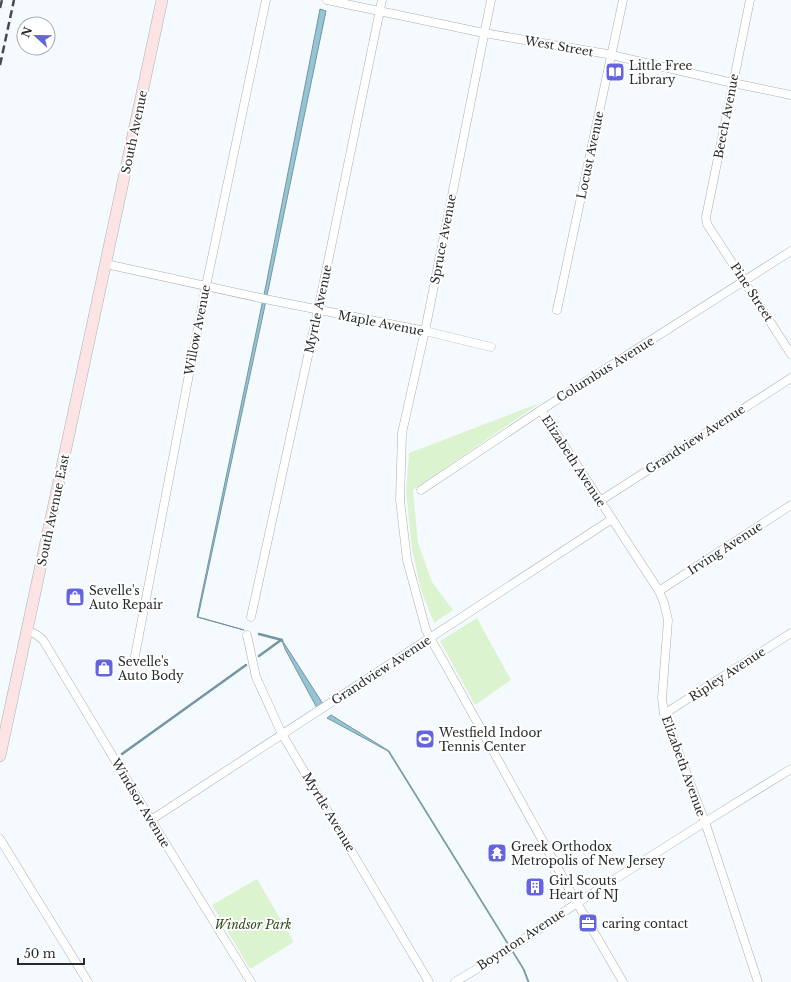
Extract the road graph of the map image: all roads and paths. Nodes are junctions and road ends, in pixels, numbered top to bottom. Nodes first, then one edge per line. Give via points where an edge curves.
1 (162, 0) edge
2 (266, 0) edge
3 (327, 0) edge
4 (382, 0) edge
5 (490, 0) edge
6 (623, 0) edge
7 (750, 0) edge
8 (380, 11) junction
9 (484, 33) junction
10 (611, 55) junction
11 (733, 83) junction
12 (791, 95) edge
13 (712, 231) joint
14 (791, 251) edge
15 (106, 264) junction
16 (745, 281) junction
17 (206, 286) junction
18 (318, 310) junction
19 (557, 310) dead end
20 (425, 331) junction
21 (491, 347) dead end
22 (791, 354) edge
23 (791, 378) edge
24 (541, 410) junction
25 (421, 490) dead end
26 (600, 501) junction
27 (791, 505) edge
28 (612, 519) junction
29 (659, 591) junction
30 (251, 617) dead end
31 (27, 630) junction
32 (791, 633) edge
33 (247, 635) dead end
34 (430, 638) junction
35 (134, 661) dead end
36 (664, 714) junction
37 (282, 734) junction
38 (0, 756) edge
39 (791, 769) edge
40 (151, 820) junction
41 (705, 822) junction
42 (0, 839) edge
43 (576, 903) junction
44 (88, 982) edge
45 (251, 982) edge
46 (430, 982) edge
47 (455, 982) edge
48 (623, 982) edge
49 (758, 982) edge

1 - 15 main road, South Avenue
2 - 17 street, Willow Avenue
3 - 8 street, West Street
4 - 8 street, Myrtle Avenue
5 - 9 street, Spruce Avenue
6 - 10 street, Locust Avenue
7 - 11 street, Beech Avenue
8 - 9 street, West Street
8 - 18 street, Myrtle Avenue
9 - 10 street, West Street
9 - 20 street, Spruce Avenue
10 - 11 street, West Street
10 - 19 street, Locust Avenue
11 - 12 street, West Street
11 - 13 street, Beech Avenue via 706,217
13 - 16 street, Pine Street
14 - 16 street, Columbus Avenue
15 - 17 street, Maple Avenue
15 - 31 main road, South Avenue East
16 - 22 street, Pine Street
16 - 24 street, Columbus Avenue
17 - 18 street, Maple Avenue
17 - 35 street, Willow Avenue
18 - 20 street, Maple Avenue
18 - 30 street, Myrtle Avenue
20 - 21 street, Maple Avenue
20 - 34 street, Spruce Avenue via 402,433 400,500 408,560
23 - 26 street, Grandview Avenue
24 - 25 street, Columbus Avenue
24 - 26 street, Elizabeth Avenue
26 - 28 street, Elizabeth Avenue
27 - 29 street, Irving Avenue
28 - 29 street, Elizabeth Avenue
28 - 34 street, Grandview Avenue
29 - 36 street, Elizabeth Avenue via 668,620 662,698
31 - 38 main road, South Avenue East
31 - 40 street, Windsor Avenue via 43,640
32 - 36 street, Ripley Avenue
33 - 37 street, Myrtle Avenue via 256,678
34 - 37 street, Grandview Avenue
34 - 43 street, Spruce Avenue
36 - 41 street, Elizabeth Avenue
37 - 40 street, Grandview Avenue
37 - 46 street, Myrtle Avenue
39 - 41 street, Boynton Avenue
40 - 45 street, Windsor Avenue
41 - 43 street, Boynton Avenue
41 - 49 street, Elizabeth Avenue
42 - 44 street
43 - 47 street, Boynton Avenue via 505,952
43 - 48 street, Spruce Avenue

